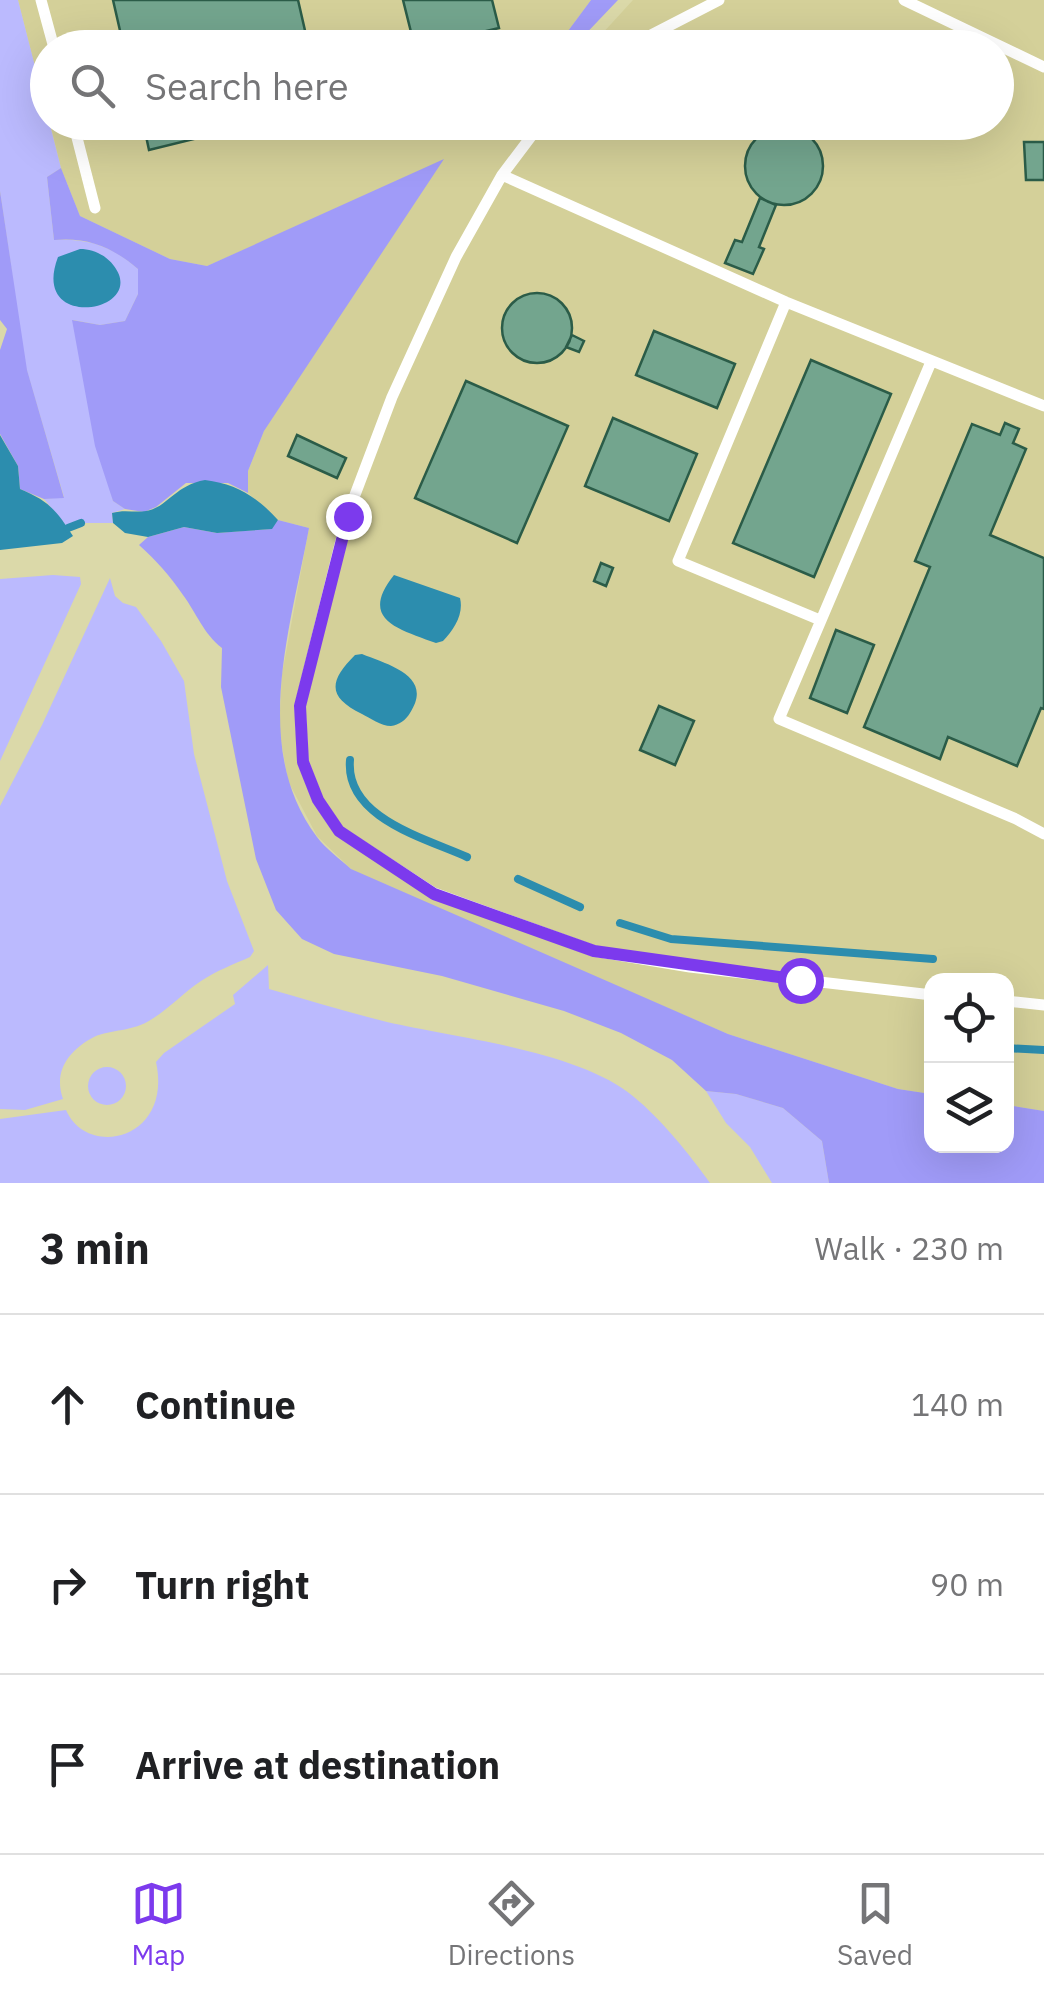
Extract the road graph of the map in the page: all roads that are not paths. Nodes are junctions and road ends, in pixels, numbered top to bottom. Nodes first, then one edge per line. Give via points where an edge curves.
1 (42, 0) edge
2 (719, 0) edge
3 (904, 0) edge
4 (50, 30) edge
5 (661, 30) edge
6 (967, 30) edge
7 (1014, 53) edge
8 (1044, 67) edge
9 (77, 140) edge
10 (528, 140) edge
11 (502, 175) junction
12 (94, 208) dead end
13 (786, 302) junction
14 (931, 362) junction
15 (1044, 406) edge
16 (820, 620) junction
17 (1044, 834) edge
18 (924, 994) edge
19 (1014, 1002) edge
20 (1044, 1004) edge

1 - 4 lane
2 - 5 lane
3 - 6 lane
7 - 8 lane
9 - 12 lane
10 - 11 lane
11 - 13 lane
11 - 18 lane via 400,380 348,516 300,706 303,762 318,800 339,831 434,894 594,951
13 - 14 lane
13 - 16 lane via 678,561
14 - 15 lane
14 - 16 lane
16 - 17 lane via 780,718
19 - 20 lane

